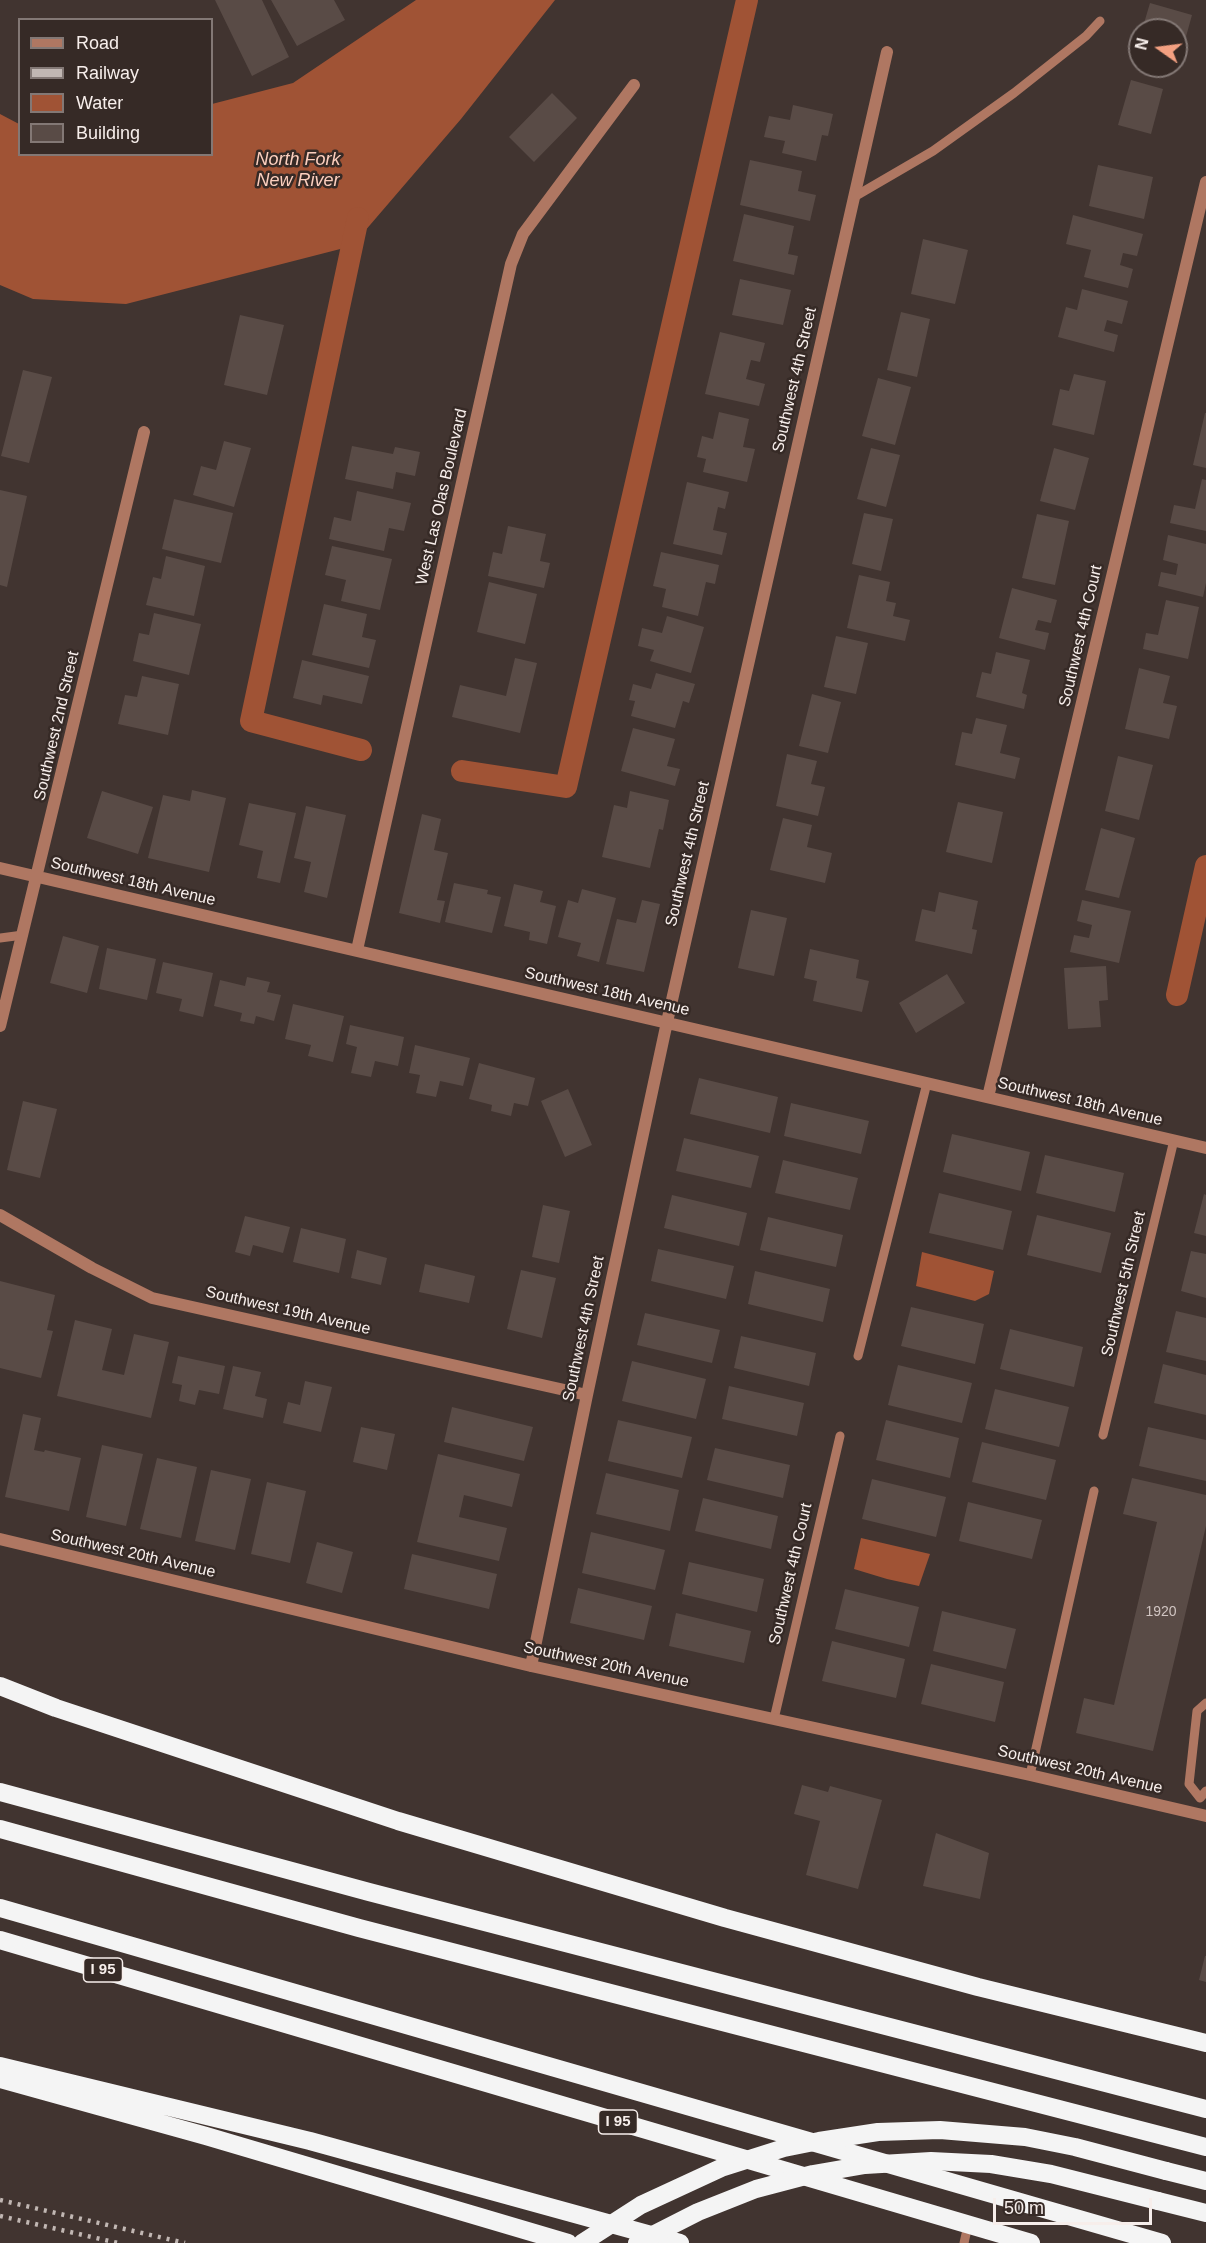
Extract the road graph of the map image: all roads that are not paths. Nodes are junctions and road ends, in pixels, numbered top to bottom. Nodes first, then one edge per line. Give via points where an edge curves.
1 (1100, 21) dead end
2 (887, 52) dead end
3 (634, 85) dead end
4 (1206, 182) edge
5 (854, 197) junction
6 (144, 432) dead end
7 (0, 868) edge
8 (37, 877) junction
9 (23, 935) junction
10 (0, 938) edge
11 (357, 950) junction
12 (667, 1023) junction
13 (0, 1026) edge
14 (927, 1083) junction
15 (988, 1097) junction
16 (1174, 1140) junction
17 (1206, 1148) edge
18 (0, 1215) edge
19 (858, 1356) dead end
20 (586, 1395) junction
21 (1103, 1435) dead end
22 (840, 1436) dead end
23 (1094, 1491) dead end
24 (0, 1539) edge
25 (531, 1666) junction
26 (0, 1686) edge
27 (1206, 1703) edge
28 (774, 1719) junction
29 (1030, 1775) junction
30 (0, 1792) edge
31 (1203, 1795) edge
32 (1193, 1813) junction
33 (1206, 1816) edge
34 (0, 1829) edge
35 (0, 1908) edge
36 (0, 1940) edge
37 (1206, 2043) edge
38 (0, 2066) edge
39 (0, 2079) edge
40 (1206, 2109) edge
41 (1206, 2147) edge
42 (1206, 2181) edge
43 (1206, 2213) edge
44 (968, 2225) junction
45 (568, 2243) edge
46 (582, 2243) edge
47 (637, 2243) edge
48 (680, 2243) edge
49 (964, 2243) edge
50 (1031, 2243) edge
51 (1162, 2243) edge

1 - 5 lane via 1014,93 933,151
2 - 5 street, Southwest 4th Street
3 - 11 street, West Las Olas Boulevard via 523,234 511,264
4 - 15 street, Southwest 4th Court
5 - 12 street, Southwest 4th Street
6 - 8 street, Southwest 2nd Street
7 - 8 street, Southwest 18th Avenue
8 - 9 street, Southwest 2nd Street
8 - 11 street, Southwest 18th Avenue
9 - 10 lane
9 - 13 street, Southwest 2nd Street
11 - 12 street, Southwest 18th Avenue
12 - 14 street, Southwest 18th Avenue
12 - 20 street, Southwest 4th Street
14 - 15 street, Southwest 18th Avenue
14 - 19 lane
15 - 16 street, Southwest 18th Avenue
16 - 17 street, Southwest 18th Avenue
16 - 21 lane, Southwest 5th Street
18 - 20 street, Southwest 19th Avenue via 152,1298
20 - 25 street, Southwest 4th Street
22 - 28 lane, Southwest 4th Court
23 - 29 lane
24 - 25 street, Southwest 20th Avenue
25 - 28 street, Southwest 20th Avenue
26 - 37 highway via 248,1773 725,1918 978,1987
27 - 31 lane via 1197,1711 1189,1784
28 - 29 street, Southwest 20th Avenue
29 - 32 street, Southwest 20th Avenue
30 - 40 highway via 369,1893
31 - 32 lane
32 - 33 street, Southwest 20th Avenue
34 - 41 highway via 359,1928
35 - 51 highway
36 - 44 highway, I 95
38 - 48 highway via 321,2144
39 - 45 highway
42 - 46 highway, bridge via 1025,2137 940,2130 878,2132 784,2148 721,2168 641,2205
43 - 47 highway, bridge via 1051,2174 991,2164 931,2161 865,2165 792,2179 738,2195
44 - 49 lane
44 - 50 highway, I 95

